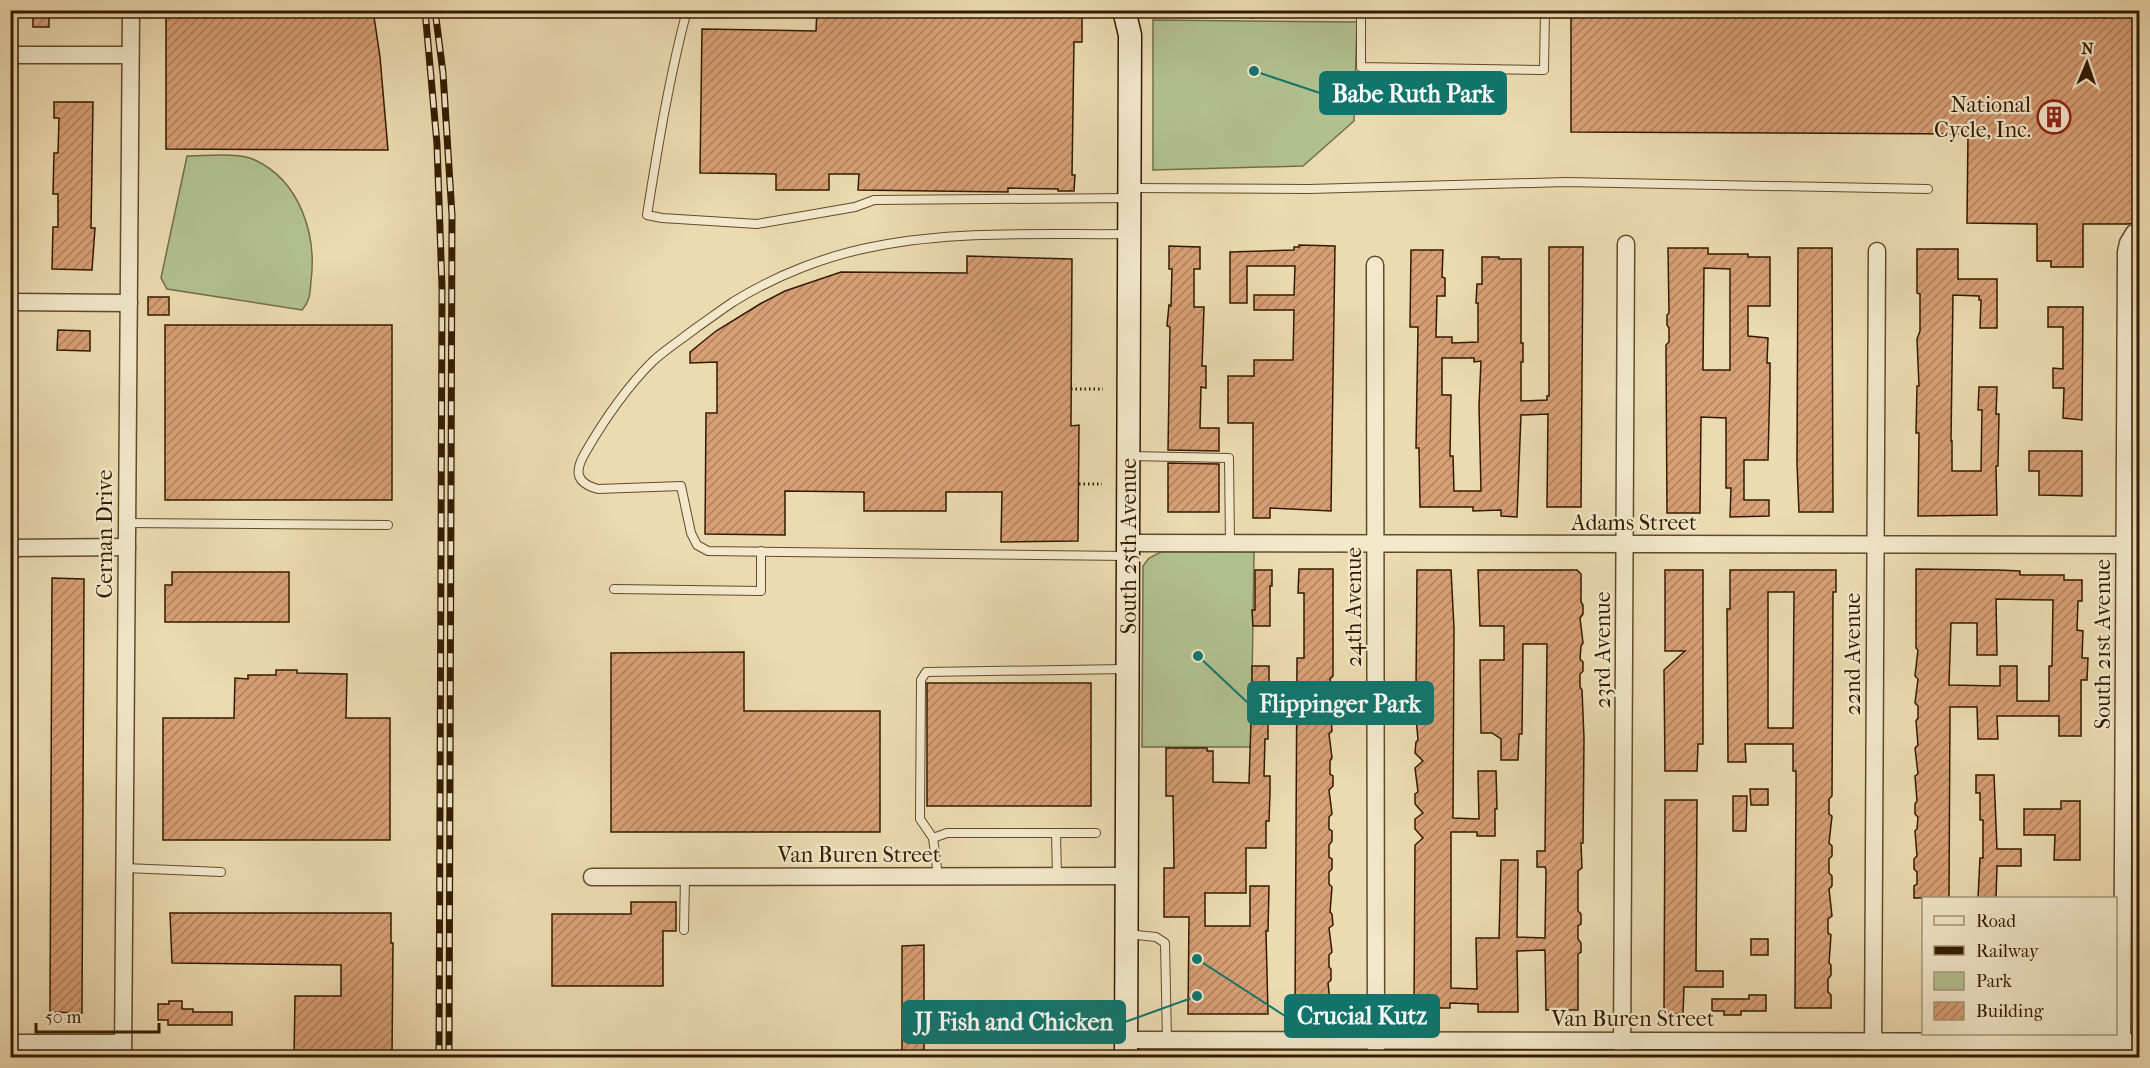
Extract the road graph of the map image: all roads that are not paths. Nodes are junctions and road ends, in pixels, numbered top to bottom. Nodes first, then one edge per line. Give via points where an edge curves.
1 (131, 10) edge
2 (687, 10) edge
3 (1124, 10) edge
4 (1136, 10) edge
5 (1361, 10) edge
6 (1545, 10) edge
7 (1130, 35) junction
8 (10, 55) edge
9 (130, 55) junction
10 (1928, 189) dead end
11 (1129, 193) junction
12 (2137, 233) edge
13 (1129, 234) junction
14 (1626, 244) dead end
15 (1877, 251) dead end
16 (1376, 265) dead end
17 (10, 302) edge
18 (129, 303) junction
19 (1128, 456) junction
20 (127, 523) junction
21 (388, 525) dead end
22 (1230, 543) junction
23 (1376, 543) junction
24 (1625, 544) junction
25 (1875, 545) junction
26 (2132, 545) edge
27 (127, 547) junction
28 (10, 548) edge
29 (1128, 550) junction
30 (761, 552) junction
31 (614, 589) dead end
32 (1128, 669) junction
33 (1056, 833) junction
34 (1096, 833) dead end
35 (933, 838) junction
36 (125, 868) junction
37 (221, 872) dead end
38 (938, 876) junction
39 (1057, 876) junction
40 (1127, 876) junction
41 (592, 877) dead end
42 (685, 877) junction
43 (684, 930) dead end
44 (1127, 934) junction
45 (1376, 1039) junction
46 (1167, 1040) junction
47 (1622, 1040) junction
48 (2139, 1042) edge
49 (10, 1043) edge
50 (1126, 1048) edge
51 (123, 1050) edge
52 (1873, 1050) edge
53 (2122, 1050) edge
54 (1376, 1058) edge
55 (1622, 1058) edge

1 - 9 street, Cernan Drive
2 - 11 lane via 647,215 758,224 855,207 874,200
3 - 7 main road, South 25th Avenue
4 - 7 main road, South 25th Avenue
5 - 6 lane via 1361,67 1544,70
7 - 11 main road, South 25th Avenue
8 - 9 street
9 - 18 street, Cernan Drive
10 - 11 lane via 1566,182
11 - 13 main road, South 25th Avenue
12 - 26 street, South 21st Avenue via 2126,252
13 - 19 main road, South 25th Avenue
13 - 30 lane via 962,235 878,246 821,261 734,301 654,360 629,387 593,439 578,471 580,480 598,489 681,486 697,545 708,551
14 - 24 street, 23rd Avenue
15 - 25 street, 22nd Avenue
16 - 23 street, 24th Avenue
17 - 18 street
18 - 20 street, Cernan Drive
19 - 22 lane via 1229,458
19 - 29 main road, South 25th Avenue
20 - 21 lane
20 - 27 street, Cernan Drive
22 - 23 street, Adams Street
22 - 29 street, Adams Street
23 - 24 street, Adams Street
23 - 45 street, 24th Avenue
24 - 25 street, Adams Street
24 - 47 street, 23rd Avenue
25 - 26 street, Adams Street
25 - 52 street, 22nd Avenue
26 - 53 street, South 21st Avenue
27 - 28 street
27 - 36 street, Cernan Drive
29 - 30 lane
29 - 32 main road, South 25th Avenue
30 - 31 lane via 760,591
32 - 35 lane via 926,672 921,680 920,819
32 - 40 main road, South 25th Avenue
33 - 34 lane
33 - 35 lane via 947,833
33 - 39 lane
35 - 38 lane
36 - 37 lane
36 - 51 street, Cernan Drive
38 - 39 street, Van Buren Street
38 - 42 street, Van Buren Street
39 - 40 street, Van Buren Street
40 - 44 main road, South 25th Avenue
41 - 42 street, Van Buren Street
42 - 43 lane
44 - 46 lane via 1156,937 1165,943
44 - 50 main road, South 25th Avenue
45 - 46 street, Van Buren Street
45 - 47 street, Van Buren Street
45 - 54 street, 24th Avenue
46 - 50 street, Van Buren Street
47 - 52 street, Van Buren Street
47 - 55 street, 23rd Avenue
48 - 53 street, Van Buren Street
49 - 51 street
52 - 53 street, Van Buren Street

